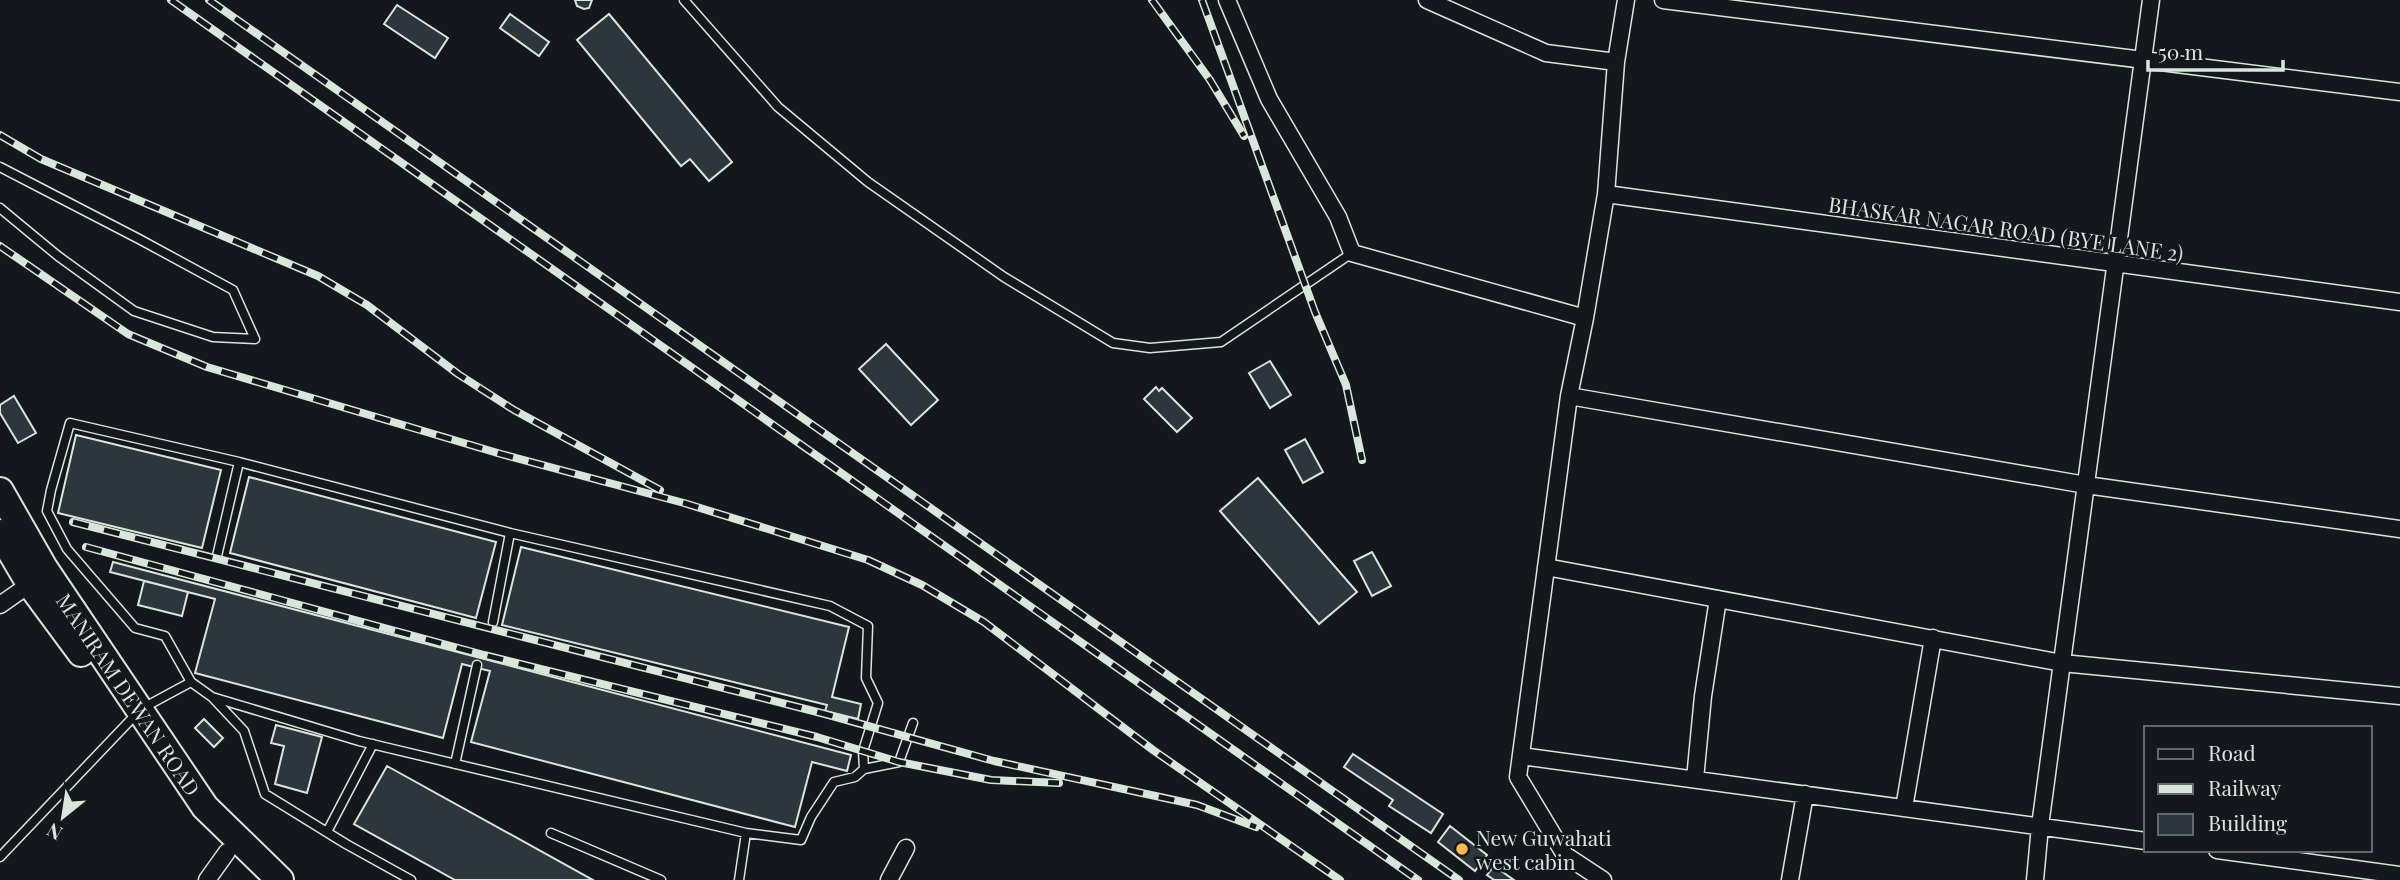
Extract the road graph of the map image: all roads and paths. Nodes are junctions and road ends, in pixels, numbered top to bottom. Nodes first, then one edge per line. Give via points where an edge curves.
1 (684, 0) edge
2 (1227, 0) edge
3 (1427, 0) edge
4 (1626, 0) edge
5 (1663, 0) edge
6 (2151, 0) edge
7 (2143, 60) junction
8 (1616, 62) junction
9 (2400, 92) edge
10 (0, 167) edge
11 (1606, 194) junction
12 (0, 208) edge
13 (1352, 253) junction
14 (2116, 264) junction
15 (2400, 302) edge
16 (1585, 318) junction
17 (1569, 396) junction
18 (239, 462) junction
19 (2086, 485) junction
20 (0, 491) edge
21 (2400, 529) edge
22 (0, 533) edge
23 (510, 533) junction
24 (217, 556) dead end
25 (1546, 567) junction
26 (30, 584) junction
27 (1718, 599) junction
28 (0, 605) edge
29 (492, 622) dead end
30 (1933, 638) junction
31 (2063, 663) junction
32 (477, 665) dead end
33 (191, 682) junction
34 (2400, 696) edge
35 (212, 697) junction
36 (136, 715) junction
37 (913, 723) dead end
38 (373, 744) junction
39 (1521, 756) junction
40 (455, 764) junction
41 (864, 769) junction
42 (1695, 779) junction
43 (1805, 794) junction
44 (1904, 808) junction
45 (2040, 826) junction
46 (327, 832) junction
47 (551, 833) dead end
48 (746, 833) junction
49 (2144, 841) edge
50 (906, 848) dead end
51 (227, 852) junction
52 (2232, 852) edge
53 (0, 857) edge
54 (2400, 875) edge
55 (207, 880) edge
56 (257, 880) edge
57 (280, 880) edge
58 (411, 880) edge
59 (661, 880) edge
60 (739, 880) edge
61 (889, 880) edge
62 (1603, 880) edge
63 (1790, 880) edge
64 (2035, 880) edge

1 - 13 lane via 778,107 869,182 1004,277 1113,343 1150,348 1221,342
2 - 13 street via 1269,99 1338,217
3 - 8 street via 1546,53
4 - 8 street
5 - 7 street
6 - 7 street
7 - 9 street
7 - 14 street
8 - 11 street
10 - 12 lane via 233,290 255,340 213,337 134,311
11 - 14 street, BHASKAR NAGAR ROAD (BYE LANE 2)
11 - 16 street
13 - 16 street
14 - 15 street, BHASKAR NAGAR ROAD (BYE LANE 2)
14 - 19 street
16 - 17 street
17 - 19 street
17 - 25 street
18 - 23 lane
18 - 24 lane
18 - 33 lane via 70,423 51,490 47,511 67,549 135,628 165,636
19 - 21 street
19 - 31 street
20 - 36 main road, MANIRAM DEWAN ROAD
22 - 26 main road, MANIRAM DEWAN ROAD
23 - 29 lane
23 - 41 lane via 830,606 868,626 866,678 878,703 863,751
25 - 27 street
25 - 39 street
26 - 28 street
26 - 36 main road, MANIRAM DEWAN ROAD
27 - 30 street
27 - 42 street
30 - 31 street
30 - 44 street
31 - 34 street
31 - 45 street
32 - 40 lane
33 - 35 lane
33 - 36 lane
35 - 38 lane
35 - 46 lane via 244,730 265,794
36 - 51 main road, MANIRAM DEWAN ROAD via 198,822
36 - 53 lane
36 - 57 main road, MANIRAM DEWAN ROAD via 205,807
37 - 41 lane via 899,762
38 - 40 lane
38 - 46 lane
39 - 42 street
39 - 62 street via 1518,777 1565,855
40 - 48 lane
41 - 48 lane via 855,777 834,782 801,840
42 - 43 street
43 - 44 street
43 - 63 street
44 - 45 street
45 - 49 street
45 - 64 street
46 - 58 lane
47 - 59 lane
48 - 60 lane
50 - 61 street
51 - 55 street
51 - 56 main road, MANIRAM DEWAN ROAD
52 - 54 street

